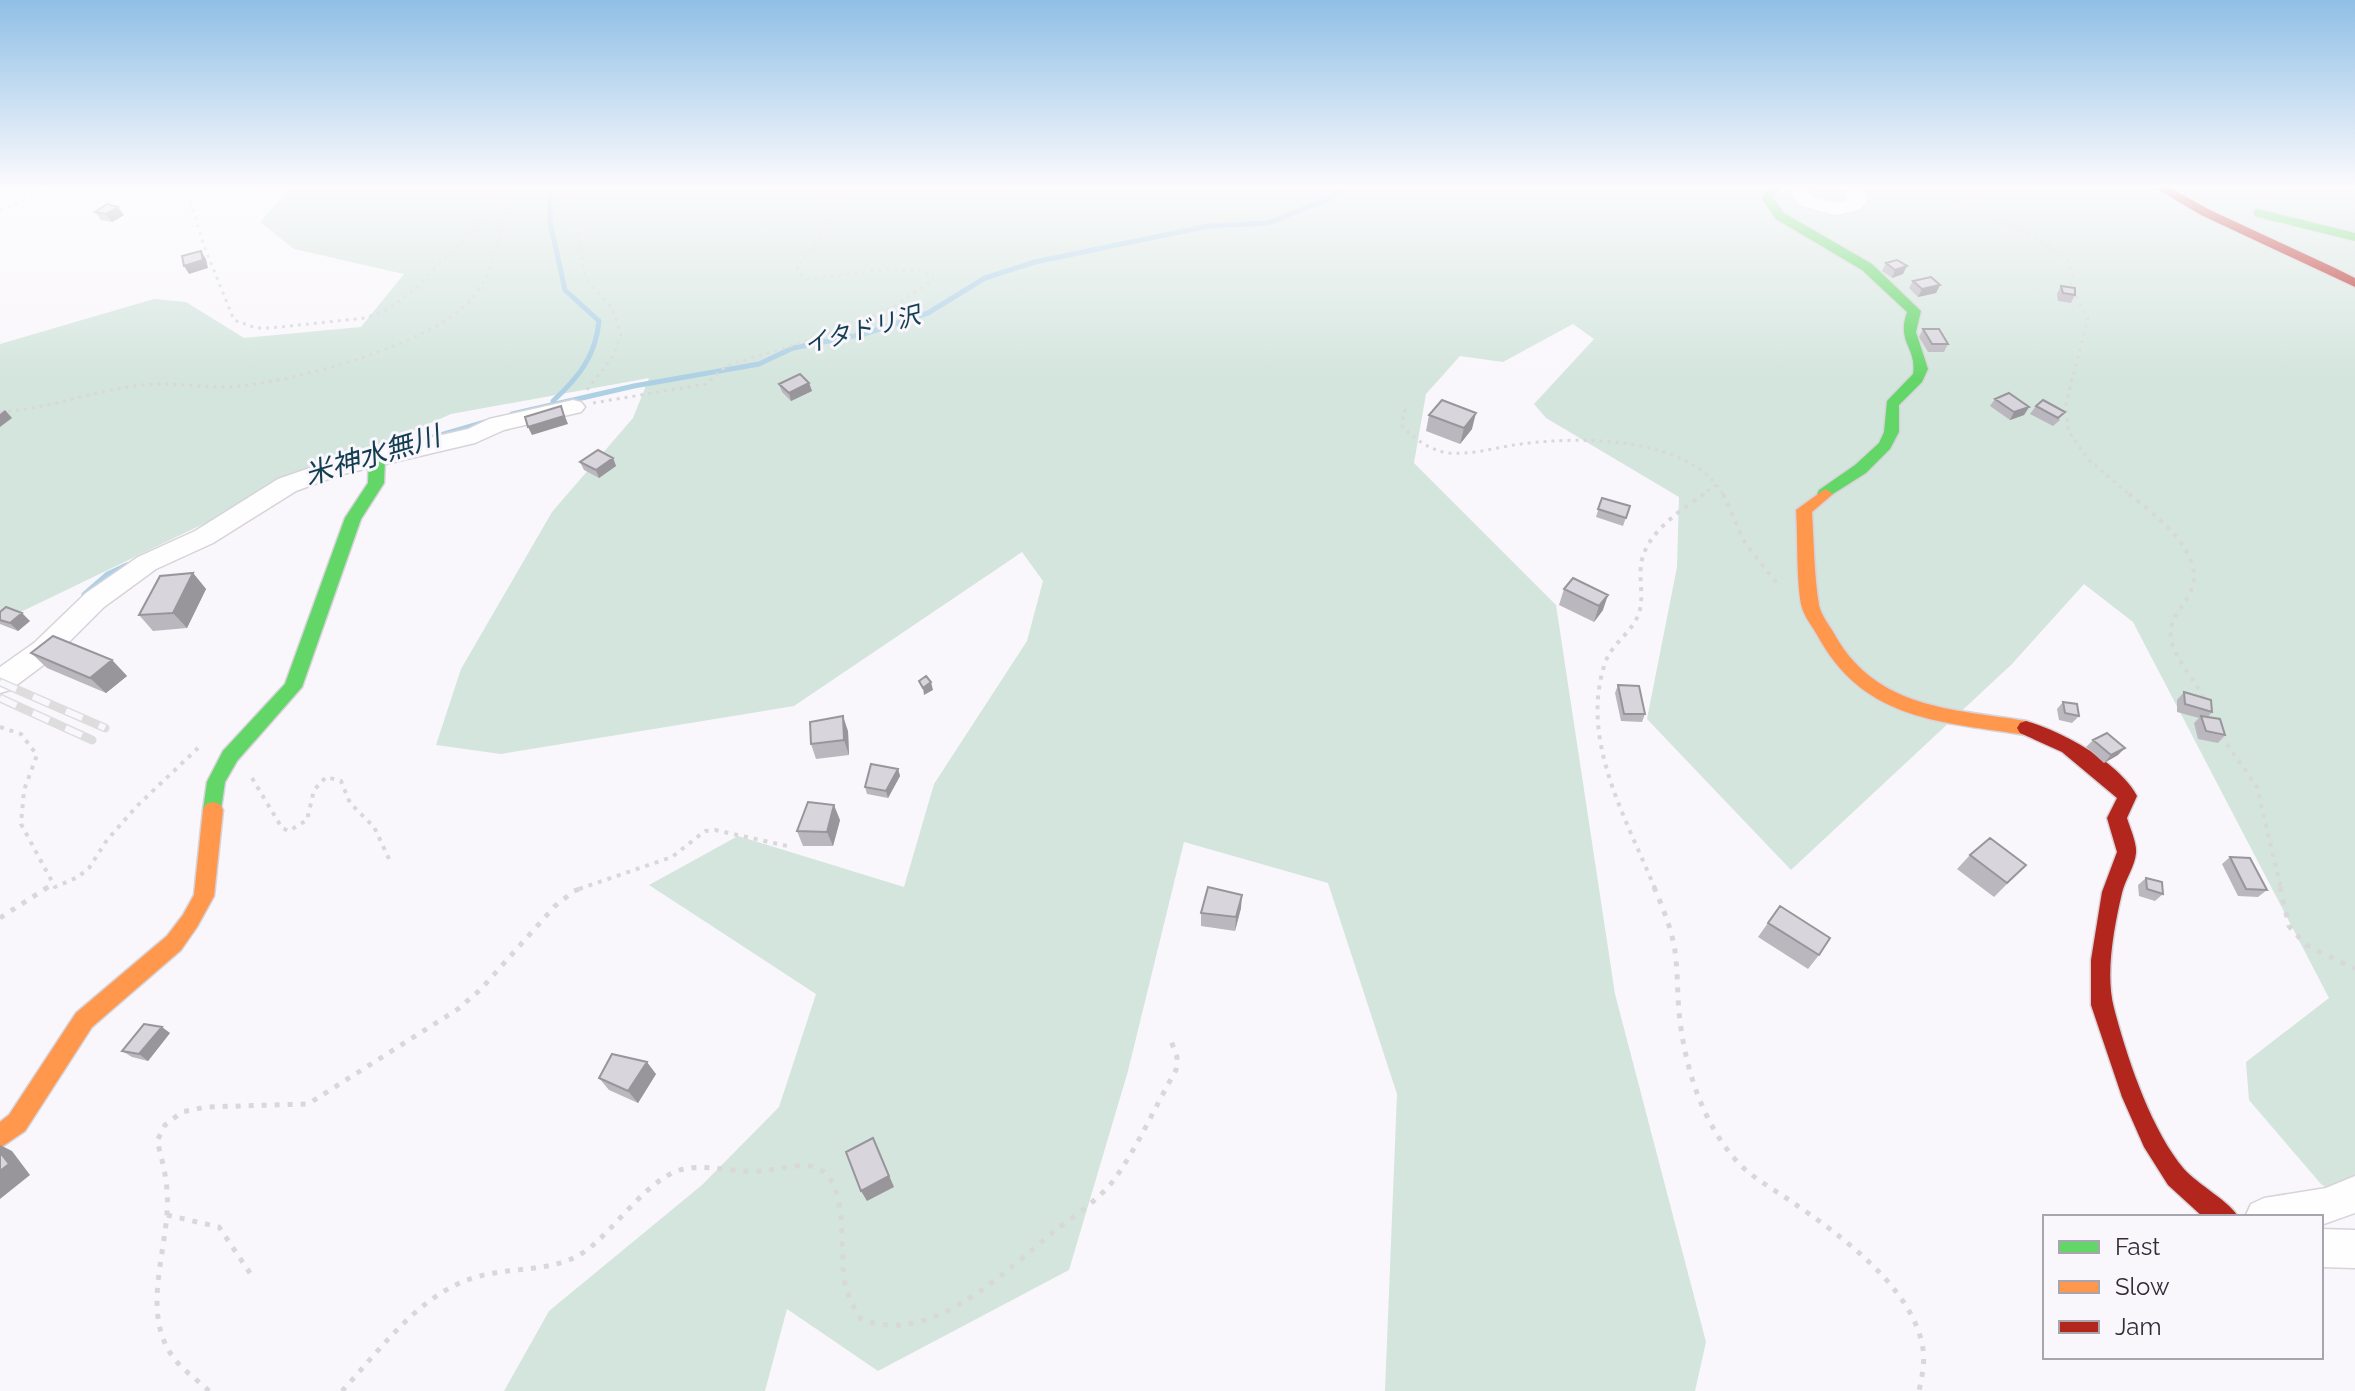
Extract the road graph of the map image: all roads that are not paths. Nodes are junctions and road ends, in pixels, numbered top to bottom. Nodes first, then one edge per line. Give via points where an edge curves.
1 (1840, 251) edge
2 (2293, 251) edge
3 (2355, 283) edge
4 (580, 399) road end
5 (377, 457) junction
6 (0, 682) edge
7 (0, 1137) edge
8 (2355, 1194) edge
9 (2223, 1215) edge
10 (2275, 1215) edge
11 (2323, 1248) edge
12 (2355, 1249) edge

1 - 9 street via 1867,267 1914,311 1906,335 1922,366 1919,378 1890,408 1892,433 1887,442 1804,510 1811,608 1857,677 1888,698 1916,710 2043,732 2089,761 2127,796 2117,818 2127,852 2112,892 2101,960 2102,1005 2152,1139 2176,1177
2 - 3 street
4 - 5 street via 475,435
5 - 6 street via 287,485 204,537 147,563
5 - 7 street via 376,483 353,518 293,687 230,756 216,782 204,896 174,943 84,1020 17,1123
8 - 10 street via 2327,1206
11 - 12 street

